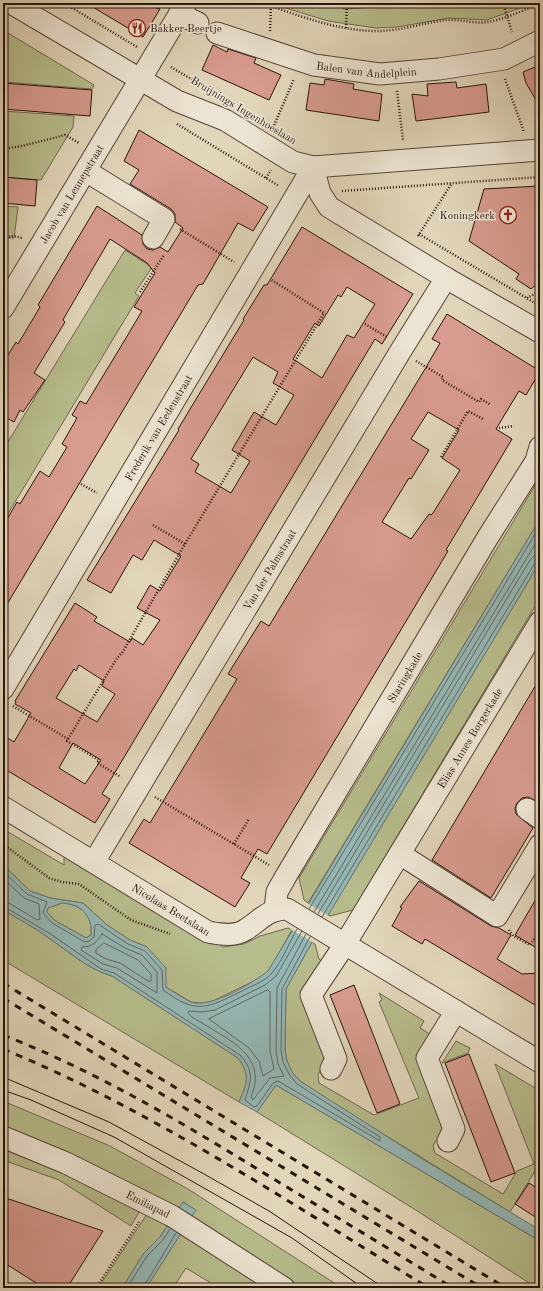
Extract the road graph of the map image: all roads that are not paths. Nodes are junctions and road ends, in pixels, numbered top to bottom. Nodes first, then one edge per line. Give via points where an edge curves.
1 (11, 3) edge
2 (182, 9) edge
3 (198, 23) dead end
4 (217, 33) dead end
5 (540, 40) edge
6 (140, 81) junction
7 (536, 141) edge
8 (313, 167) junction
9 (86, 171) junction
10 (159, 246) road end
11 (446, 278) junction
12 (3, 308) edge
13 (540, 332) edge
14 (540, 447) edge
15 (540, 622) edge
16 (6, 696) edge
17 (3, 807) edge
18 (540, 845) edge
19 (400, 854) junction
20 (94, 862) junction
21 (275, 909) junction
22 (345, 944) junction
23 (456, 1010) junction
24 (540, 1062) edge
25 (331, 1069) dead end
26 (3, 1137) edge
27 (448, 1141) dead end
28 (284, 1288) edge

1 - 6 street, Bruijnings Ingenhoeslaan
2 - 3 street
2 - 6 street, Jacob van Lennepstraat
4 - 5 street, Balen van Andelplein via 314,65 380,74 439,69 504,59
6 - 8 street, Bruijnings Ingenhoeslaan via 177,102 225,120 293,162
6 - 9 street, Jacob van Lennepstraat
7 - 8 street, Bruijnings Ingenhoeslaan
8 - 11 street via 320,193 329,207
8 - 16 street, Frederik van Eedenstraat
9 - 10 street via 164,219
9 - 12 street, Jacob van Lennepstraat
11 - 13 street
11 - 20 street, Van der Palmstraat
14 - 21 street, Staringkade via 536,461 286,876 277,892
15 - 19 street, Elias Annes Borgerkade
17 - 20 street, Nicolaas Beetslaan
18 - 19 street via 497,916
19 - 22 street, Elias Annes Borgerkade
20 - 21 street, Nicolaas Beetslaan via 208,932 225,935 244,931
21 - 22 street via 287,909
22 - 23 street
22 - 25 street via 311,995 336,1059
23 - 24 street
23 - 27 street via 427,1058 454,1128
26 - 28 street, Emiliapad via 66,1163 150,1204

